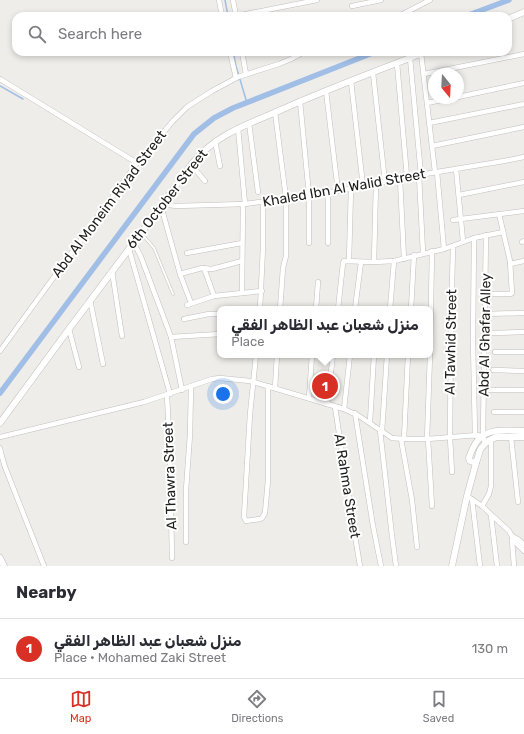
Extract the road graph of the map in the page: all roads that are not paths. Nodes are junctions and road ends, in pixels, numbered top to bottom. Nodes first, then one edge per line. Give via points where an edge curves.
1 (219, 0) edge
2 (233, 0) edge
3 (317, 0) edge
4 (381, 0) edge
5 (430, 0) edge
6 (352, 6) dead end
7 (221, 12) edge
8 (235, 12) edge
9 (256, 12) edge
10 (407, 12) edge
11 (524, 12) edge
12 (512, 17) edge
13 (524, 54) edge
14 (231, 56) edge
15 (243, 56) edge
16 (296, 56) edge
17 (415, 56) edge
18 (423, 56) edge
19 (410, 58) junction
20 (397, 63) junction
21 (373, 73) junction
22 (246, 74) junction
23 (424, 74) junction
24 (237, 78) junction
25 (0, 80) edge
26 (351, 81) junction
27 (524, 84) edge
28 (326, 91) junction
29 (464, 96) edge
30 (300, 101) junction
31 (427, 103) joint
32 (524, 104) edge
33 (275, 112) junction
34 (249, 123) junction
35 (429, 123) junction
36 (524, 127) edge
37 (238, 128) junction
38 (215, 141) junction
39 (432, 146) junction
40 (524, 157) edge
41 (137, 163) junction
42 (191, 164) junction
43 (220, 166) dead end
44 (456, 169) junction
45 (436, 172) junction
46 (420, 175) junction
47 (407, 177) junction
48 (400, 179) junction
49 (205, 181) dead end
50 (385, 182) junction
51 (524, 182) edge
52 (376, 184) junction
53 (363, 186) junction
54 (351, 189) junction
55 (338, 191) junction
56 (258, 192) dead end
57 (328, 193) junction
58 (309, 195) junction
59 (459, 195) junction
60 (286, 198) junction
61 (263, 202) junction
62 (244, 204) junction
63 (162, 205) junction
64 (524, 210) edge
65 (499, 214) junction
66 (461, 219) junction
67 (453, 220) dead end
68 (504, 232) junction
69 (141, 233) junction
70 (486, 235) junction
71 (474, 238) junction
72 (463, 241) junction
73 (134, 243) junction
74 (309, 243) dead end
75 (328, 243) dead end
76 (242, 244) junction
77 (453, 246) junction
78 (444, 248) junction
79 (129, 249) junction
80 (432, 251) junction
81 (187, 253) dead end
82 (423, 253) junction
83 (414, 256) junction
84 (404, 259) junction
85 (348, 260) junction
86 (242, 261) junction
87 (394, 261) junction
88 (524, 261) edge
89 (360, 262) junction
90 (374, 262) junction
91 (510, 264) junction
92 (204, 268) junction
93 (112, 271) junction
94 (180, 274) junction
95 (318, 282) dead end
96 (262, 292) junction
97 (242, 293) junction
98 (173, 294) dead end
99 (485, 294) junction
100 (214, 296) junction
101 (90, 300) junction
102 (260, 306) edge
103 (280, 306) edge
104 (316, 306) edge
105 (338, 306) edge
106 (355, 306) edge
107 (390, 306) edge
108 (411, 306) edge
109 (431, 306) edge
110 (524, 312) edge
111 (217, 314) edge
112 (485, 314) junction
113 (184, 319) dead end
114 (69, 329) junction
115 (524, 332) edge
116 (493, 333) dead end
117 (217, 334) edge
118 (122, 336) dead end
119 (171, 337) junction
120 (0, 351) edge
121 (495, 352) dead end
122 (524, 352) edge
123 (256, 358) edge
124 (277, 358) edge
125 (312, 358) edge
126 (333, 358) edge
127 (350, 358) edge
128 (374, 358) edge
129 (387, 358) edge
130 (408, 358) edge
131 (430, 358) edge
132 (103, 364) dead end
133 (78, 368) dead end
134 (493, 370) dead end
135 (524, 371) edge
136 (253, 382) junction
137 (268, 386) junction
138 (191, 387) junction
139 (275, 388) junction
140 (182, 390) junction
141 (484, 390) junction
142 (524, 390) edge
143 (169, 394) junction
144 (309, 398) junction
145 (327, 404) junction
146 (336, 407) junction
147 (344, 409) junction
148 (494, 412) dead end
149 (524, 412) edge
150 (355, 414) junction
151 (370, 422) junction
152 (0, 423) edge
153 (381, 431) junction
154 (524, 431) edge
155 (475, 436) junction
156 (482, 436) junction
157 (0, 437) edge
158 (511, 437) junction
159 (524, 437) edge
160 (450, 438) junction
161 (403, 439) junction
162 (428, 439) junction
163 (491, 439) junction
164 (485, 443) junction
165 (0, 448) edge
166 (476, 463) junction
167 (452, 472) dead end
168 (470, 497) junction
169 (518, 502) dead end
170 (432, 506) dead end
171 (482, 506) junction
172 (491, 515) junction
173 (512, 536) junction
174 (186, 542) dead end
175 (524, 545) edge
176 (417, 547) dead end
177 (524, 551) edge
178 (0, 558) edge
179 (172, 558) dead end
180 (4, 566) edge
181 (44, 566) edge
182 (360, 566) edge
183 (381, 566) edge
184 (396, 566) edge
185 (452, 566) edge
186 (480, 566) edge
187 (497, 566) edge
188 (514, 566) edge

1 - 7 street
2 - 8 street
3 - 9 street
4 - 6 street
5 - 10 street
11 - 12 main road
13 - 23 street
14 - 24 street
15 - 22 street
16 - 22 street, Abd Al Moneim Riyad Street
17 - 19 main road, 6th October Street
18 - 23 street
19 - 20 main road, 6th October Street
19 - 46 street
20 - 21 main road, 6th October Street
20 - 47 street
21 - 26 main road, 6th October Street
21 - 50 street
22 - 24 street, Abd Al Moneim Riyad Street
23 - 31 street
24 - 41 street, Abd Al Moneim Riyad Street via 187,107 169,124
25 - 41 street
26 - 28 main road, 6th October Street
26 - 53 street
27 - 29 street
28 - 30 main road, 6th October Street
28 - 55 street
30 - 33 main road, 6th October Street
30 - 58 street
31 - 35 street
32 - 35 street
33 - 34 main road, 6th October Street
33 - 60 street
34 - 37 main road, 6th October Street
34 - 56 street
35 - 39 street
36 - 39 street
37 - 38 main road, 6th October Street
37 - 62 street
38 - 42 main road, 6th October Street
38 - 43 street
39 - 45 street
40 - 44 street, Khaled Ibn Al Walid Street
41 - 120 street, Abd Al Moneim Riyad Street
42 - 49 street
42 - 63 main road, 6th October Street
44 - 45 street, Khaled Ibn Al Walid Street
44 - 59 street
45 - 46 street, Khaled Ibn Al Walid Street
45 - 78 street
46 - 47 street, Khaled Ibn Al Walid Street
46 - 82 street
47 - 48 street, Khaled Ibn Al Walid Street
48 - 50 street, Khaled Ibn Al Walid Street
48 - 84 street
50 - 52 street, Khaled Ibn Al Walid Street
51 - 59 street
52 - 53 street, Khaled Ibn Al Walid Street
52 - 90 street
53 - 54 street, Khaled Ibn Al Walid Street
54 - 55 street, Khaled Ibn Al Walid Street
54 - 85 street
55 - 57 street, Khaled Ibn Al Walid Street
57 - 58 street, Khaled Ibn Al Walid Street
57 - 75 street
58 - 60 street, Khaled Ibn Al Walid Street
58 - 74 street
59 - 66 street
60 - 61 street, Khaled Ibn Al Walid Street
60 - 103 street via 286,256 282,268
61 - 62 street, Khaled Ibn Al Walid Street
61 - 96 street
62 - 63 street, Khaled Ibn Al Walid Street
62 - 76 street
63 - 69 main road, 6th October Street
63 - 94 street
64 - 65 street
65 - 66 street
65 - 68 street
66 - 67 street
66 - 72 street
68 - 70 street
68 - 91 street
69 - 73 main road, 6th October Street
69 - 98 lane via 152,244
70 - 71 street
70 - 99 street, Abd Al Ghafar Alley
71 - 72 street
71 - 155 street
72 - 77 street
73 - 79 main road, 6th October Street
73 - 119 street
76 - 81 street
76 - 86 street
77 - 78 street
77 - 160 street, Al Tawhid Street
78 - 80 street
79 - 93 main road, 6th October Street
79 - 143 street, Al Thawra Street
80 - 82 street
80 - 109 street
82 - 83 street
83 - 84 street
83 - 108 street
84 - 87 street
85 - 89 street
85 - 105 street via 343,263
86 - 92 street via 212,269
86 - 97 street
87 - 90 street
87 - 107 street
88 - 91 street
89 - 90 street
89 - 106 street
91 - 99 street via 512,293
92 - 94 street
92 - 100 street
93 - 101 main road, 6th October Street
93 - 118 street
94 - 100 street via 189,304
95 - 104 street
96 - 97 street
96 - 102 street
97 - 100 street
99 - 112 street, Abd Al Ghafar Alley
101 - 114 main road, 6th October Street
101 - 132 street
110 - 112 street
111 - 113 street
112 - 141 street, Abd Al Ghafar Alley
114 - 133 street
114 - 152 main road, 6th October Street
115 - 116 street
117 - 119 street
119 - 140 street
121 - 122 street
123 - 136 street
124 - 139 street
125 - 144 street
126 - 145 street
127 - 147 street
128 - 151 street
129 - 153 street
130 - 161 street
131 - 162 street
134 - 135 street
136 - 137 street
136 - 137 street via 244,517 246,521 260,519 265,513 268,480
136 - 138 street via 217,378
137 - 139 street
138 - 140 street
138 - 174 street
139 - 144 street
140 - 143 street
141 - 142 street
141 - 156 street, Abd Al Ghafar Alley
143 - 157 street
143 - 179 street, Al Thawra Street
144 - 145 street
145 - 146 street
146 - 147 street
146 - 182 street, Al Rahma Street
147 - 150 street
148 - 149 street
150 - 151 street
150 - 183 street
151 - 153 street
153 - 161 street via 392,438
153 - 184 street
154 - 156 main road via 496,430
155 - 156 street
155 - 160 street
156 - 164 street
156 - 166 main road via 476,442 469,458
158 - 159 main road
158 - 163 main road
158 - 169 street
160 - 162 street
160 - 167 street, Al Tawhid Street
161 - 162 street
161 - 176 street
162 - 170 street
163 - 164 main road
163 - 171 street via 491,486
164 - 166 main road
165 - 181 street
166 - 168 main road
168 - 171 street
168 - 185 main road
168 - 186 street
171 - 172 street
172 - 173 street
172 - 187 street
173 - 175 street
173 - 177 street
173 - 188 street
178 - 180 main road

